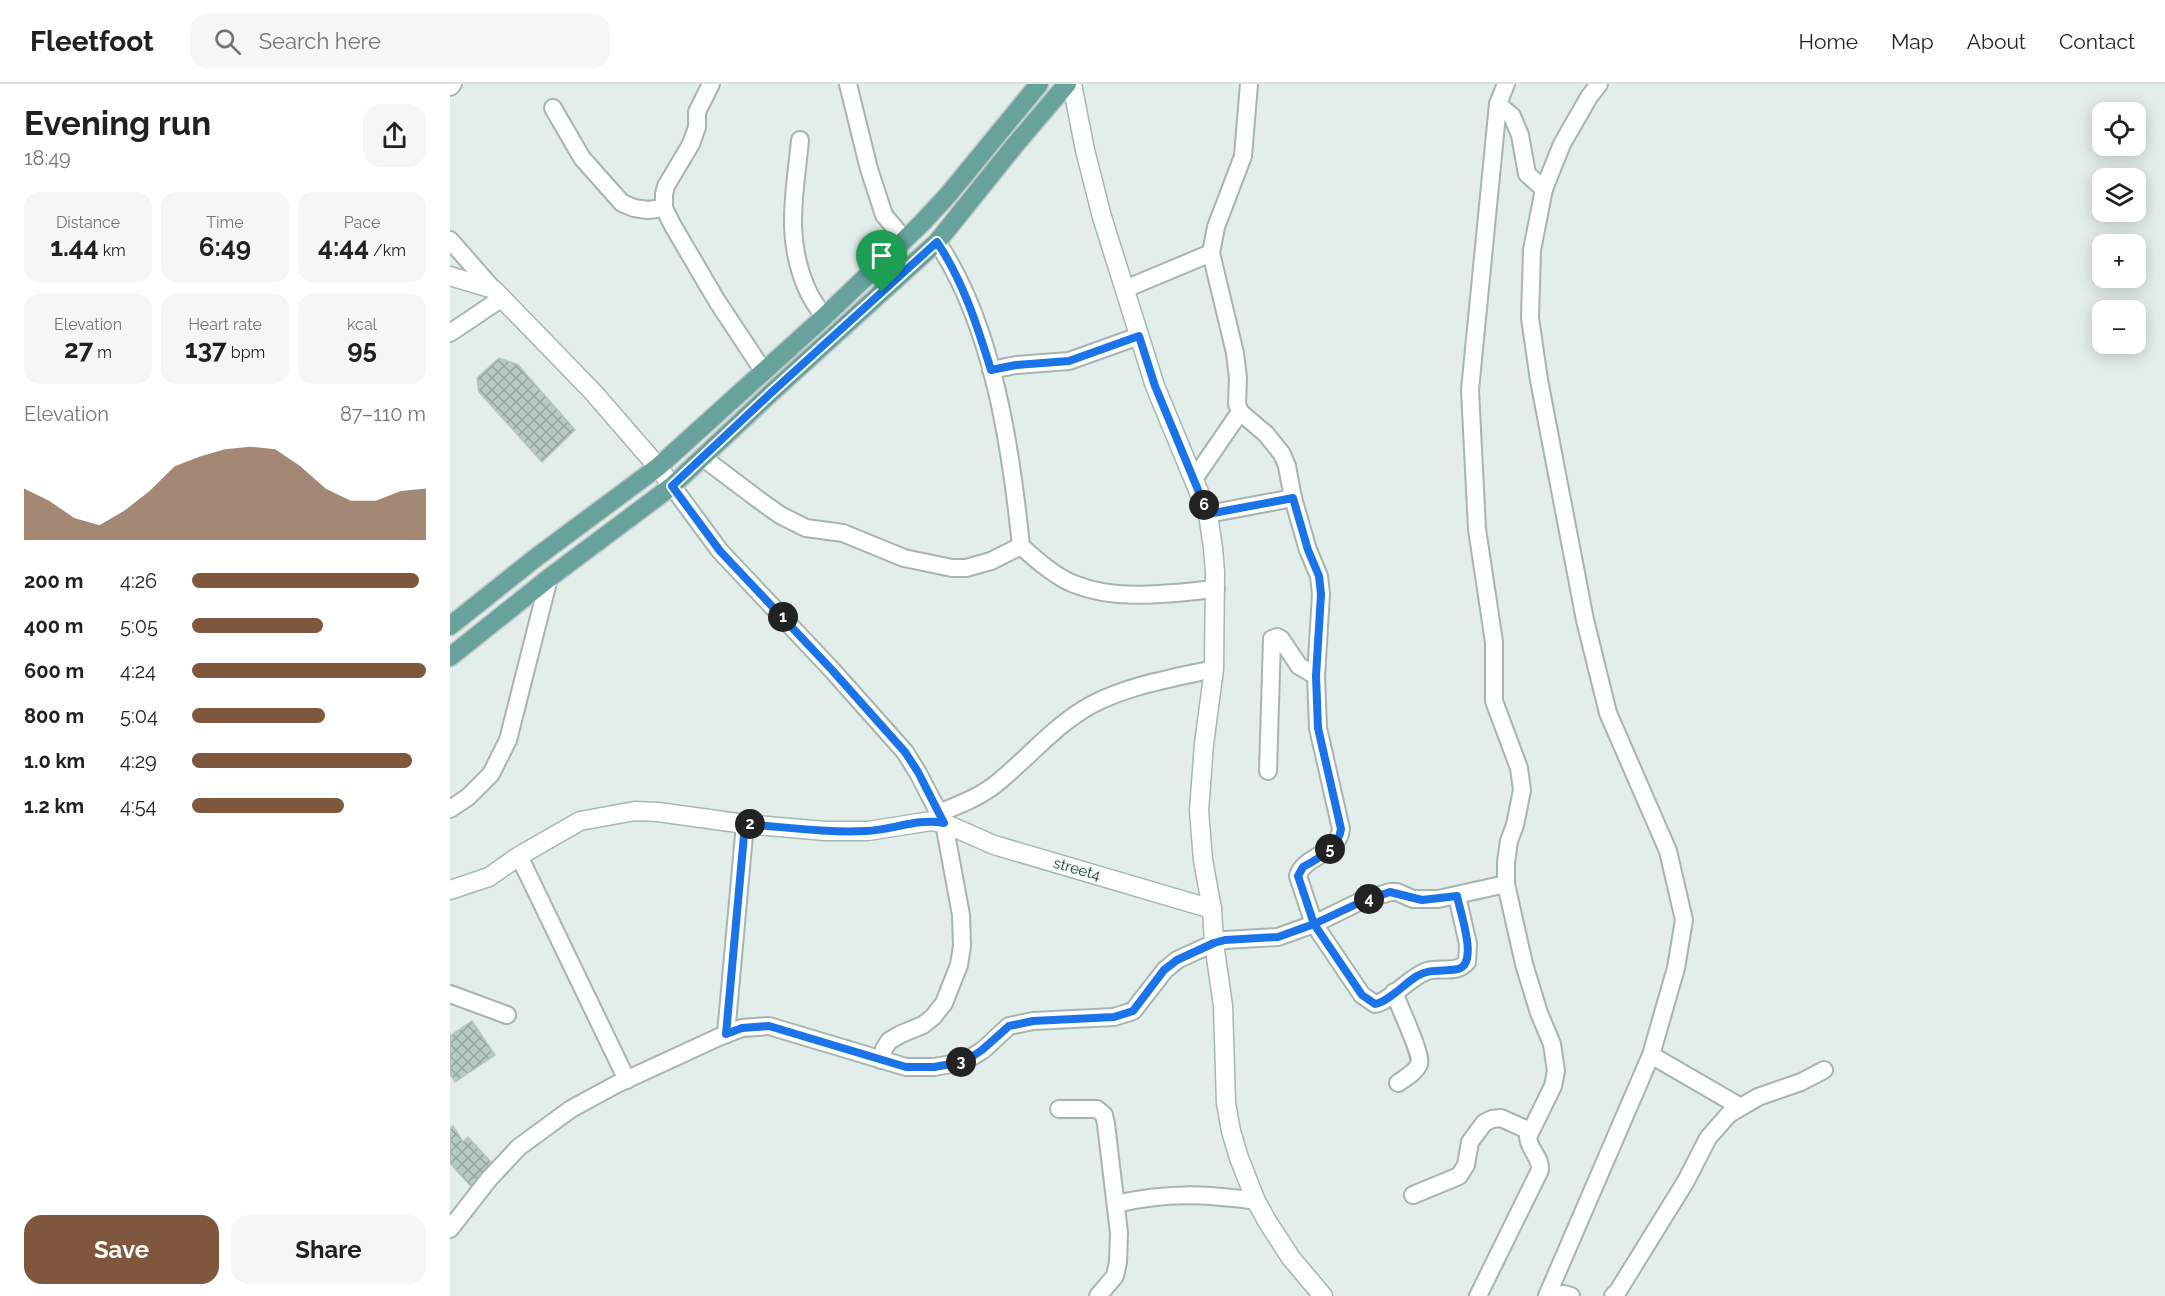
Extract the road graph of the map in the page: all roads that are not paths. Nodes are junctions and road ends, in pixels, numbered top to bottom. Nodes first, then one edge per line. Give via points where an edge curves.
1 (711, 84) edge
2 (848, 84) edge
3 (1039, 84) edge
4 (1067, 84) edge
5 (1072, 84) edge
6 (1506, 84) edge
7 (1599, 84) edge
8 (1250, 85) edge
9 (1498, 104) junction
10 (553, 108) dead end
11 (800, 140) dead end
12 (1544, 189) junction
13 (664, 207) junction
14 (904, 239) junction
15 (450, 240) edge
16 (937, 242) junction
17 (1211, 253) junction
18 (450, 276) edge
19 (1125, 289) junction
20 (497, 294) junction
21 (824, 317) junction
22 (450, 333) edge
23 (1139, 336) junction
24 (991, 370) junction
25 (764, 372) junction
26 (1240, 412) junction
27 (702, 457) junction
28 (658, 467) junction
29 (1194, 479) junction
30 (672, 486) junction
31 (1293, 498) junction
32 (1208, 514) junction
33 (1021, 546) junction
34 (549, 578) junction
35 (1216, 589) junction
36 (450, 626) edge
37 (450, 657) edge
38 (1214, 669) junction
39 (1316, 676) junction
40 (1268, 771) dead end
41 (450, 809) edge
42 (941, 818) junction
43 (745, 824) junction
44 (519, 856) junction
45 (1506, 884) junction
46 (450, 890) edge
47 (1457, 896) junction
48 (1212, 909) junction
49 (1314, 924) junction
50 (1214, 943) junction
51 (1394, 992) junction
52 (450, 994) edge
53 (507, 1015) dead end
54 (726, 1034) junction
55 (1651, 1055) junction
56 (881, 1060) junction
57 (1824, 1070) dead end
58 (627, 1080) junction
59 (1398, 1083) dead end
60 (1739, 1106) junction
61 (1059, 1109) dead end
62 (1530, 1131) junction
63 (1413, 1195) dead end
64 (1256, 1202) junction
65 (1116, 1204) junction
66 (450, 1229) edge
67 (1098, 1296) edge
68 (1323, 1296) edge
69 (1478, 1296) edge
70 (1548, 1296) edge
71 (1571, 1296) edge
72 (1613, 1296) edge

1 - 13 street via 697,112 691,144 666,186
2 - 14 street via 885,215
3 - 14 main road via 948,195
4 - 16 main road
5 - 19 main road via 1102,217
6 - 9 street
7 - 12 street via 1562,144
8 - 17 street via 1243,156 1216,227
9 - 12 street via 1512,116 1520,135 1527,174
9 - 45 street via 1470,384 1477,529 1494,642 1494,701 1519,768 1522,790 1509,841
10 - 13 street via 582,158 622,203 648,210
11 - 21 street via 793,239 808,291
12 - 55 street via 1532,250 1530,318 1559,488 1608,713 1668,851 1684,920 1676,968
13 - 25 street via 717,301
14 - 21 main road
15 - 20 street
16 - 24 street via 969,301
16 - 27 main road
17 - 19 street
17 - 26 street via 1235,353
18 - 20 main road
19 - 23 main road
20 - 22 street
20 - 28 main road via 593,392
21 - 25 main road
23 - 24 street via 1069,361
23 - 29 main road via 1155,386
24 - 33 street via 1009,449
25 - 28 main road
26 - 29 street
26 - 31 street via 1282,454
27 - 30 main road
27 - 33 street via 780,515 806,528 843,533 904,558 966,568
28 - 30 main road
28 - 36 main road
29 - 32 main road
30 - 34 main road
30 - 42 street via 720,551 905,752
31 - 32 street
31 - 39 street via 1319,576
32 - 35 main road
33 - 35 street via 1072,583 1114,594
34 - 37 main road
34 - 41 street via 508,740 491,774
35 - 38 main road
38 - 42 street via 1132,689 1091,705 1053,731 991,788
38 - 48 main road via 1203,744 1199,811
39 - 40 street via 1299,666 1281,639 1272,639
39 - 49 street via 1318,728 1341,829 1339,840 1299,872
42 - 43 main road via 868,831
42 - 48 main road, street4 via 994,845
42 - 56 street via 961,915 959,965 944,1003 933,1017 923,1026 889,1041
43 - 44 main road via 635,811 580,821
43 - 54 street
44 - 46 main road via 489,877
44 - 58 street
45 - 47 street
45 - 62 street via 1524,964 1555,1058 1553,1086
47 - 49 street via 1422,900 1390,892
47 - 51 street via 1468,944 1467,962 1459,969 1428,971
48 - 50 main road
49 - 50 street via 1278,937
49 - 51 street via 1367,1000 1378,1004
50 - 56 street via 1164,970 1133,1011 1114,1017 1043,1020 1009,1026 967,1060 951,1064 906,1067
50 - 64 main road via 1223,1005 1229,1122
51 - 59 street via 1421,1060
52 - 53 street
54 - 56 street via 769,1026
54 - 58 street
55 - 60 street
55 - 70 street
57 - 60 street
58 - 66 street via 570,1108 519,1147
60 - 72 street via 1708,1138 1686,1181
61 - 65 street via 1097,1109 1104,1115
62 - 63 street via 1501,1118 1484,1123 1470,1143 1466,1165 1459,1176
62 - 69 street via 1529,1144 1540,1170
64 - 65 street via 1176,1194
64 - 68 main road via 1291,1258
65 - 67 street via 1118,1262 1115,1276
70 - 71 street

